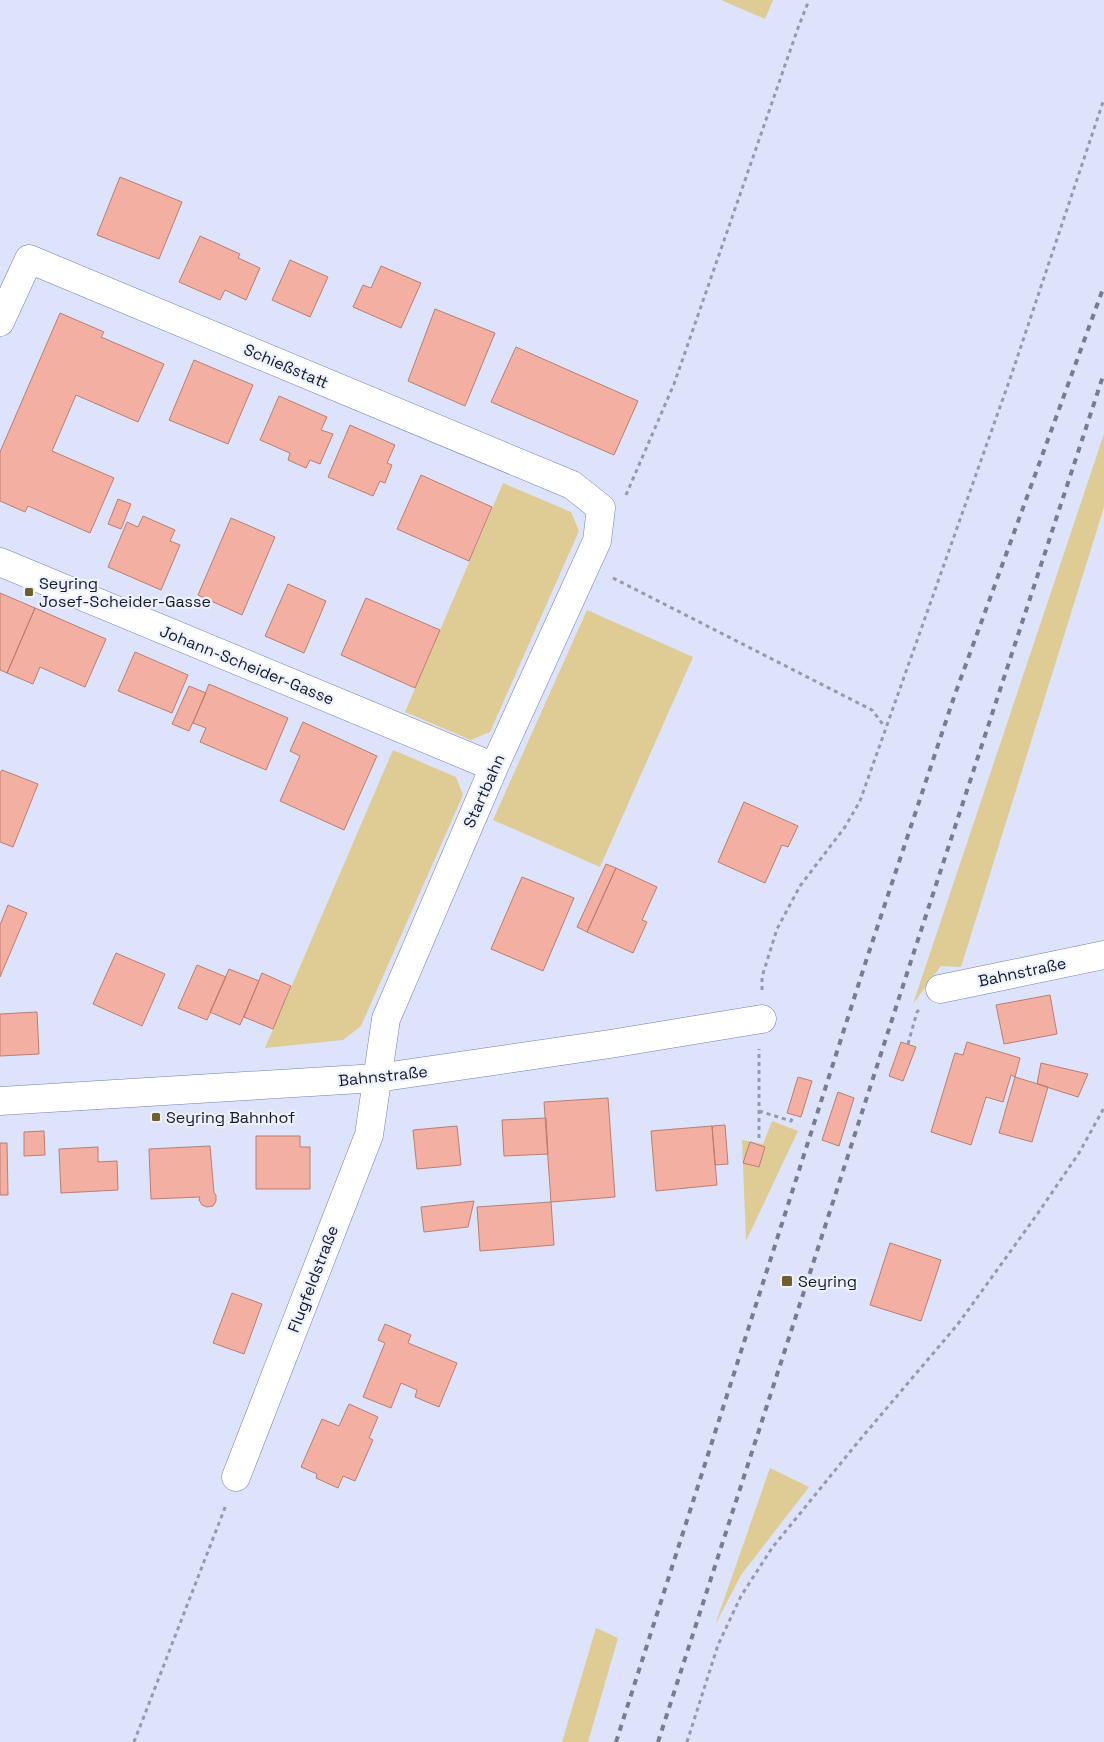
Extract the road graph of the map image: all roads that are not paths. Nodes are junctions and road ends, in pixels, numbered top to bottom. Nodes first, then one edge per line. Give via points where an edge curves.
1 (0, 322) edge
2 (601, 508) joint
3 (0, 562) edge
4 (494, 767) junction
5 (1104, 955) edge
6 (940, 989) road end
7 (762, 1019) road end
8 (377, 1078) junction
9 (0, 1101) edge
10 (236, 1477) road end

1 - 2 street, Schießstatt via 29,259 572,485
2 - 4 street, Startbahn via 596,541
3 - 4 street, Johann-Scheider-Gasse
4 - 8 street, Startbahn via 386,1020
5 - 6 street, Bahnstraße
7 - 8 street, Bahnstraße
8 - 9 street, Bahnstraße
8 - 10 street, Flugfeldstraße via 369,1135

